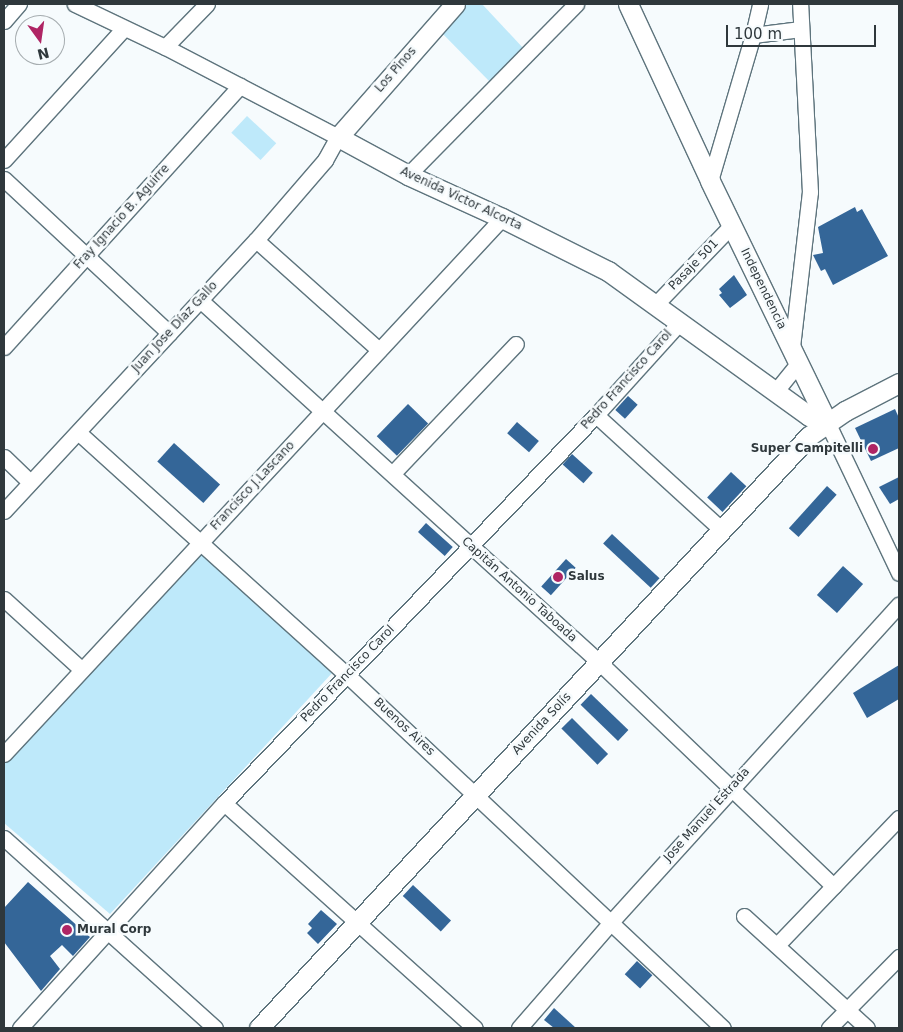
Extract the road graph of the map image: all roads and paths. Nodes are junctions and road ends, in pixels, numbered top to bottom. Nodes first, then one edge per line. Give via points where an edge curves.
1 (20, 4) edge
2 (75, 4) edge
3 (207, 4) edge
4 (576, 4) edge
5 (628, 4) edge
6 (760, 4) edge
7 (800, 4) edge
8 (451, 6) edge
9 (4, 21) edge
10 (124, 28) junction
11 (801, 29) junction
12 (753, 35) junction
13 (165, 47) junction
14 (240, 86) junction
15 (338, 137) junction
16 (4, 160) edge
17 (408, 175) junction
18 (4, 179) edge
19 (710, 181) junction
20 (502, 218) junction
21 (732, 225) junction
22 (256, 240) junction
23 (88, 256) junction
24 (200, 300) junction
25 (797, 300) junction
26 (770, 302) junction
27 (655, 305) junction
28 (679, 323) junction
29 (168, 333) junction
30 (516, 344) dead end
31 (4, 347) edge
32 (379, 350) junction
33 (795, 354) junction
34 (899, 383) edge
35 (775, 392) junction
36 (899, 394) edge
37 (324, 410) junction
38 (596, 415) junction
39 (828, 424) junction
40 (79, 433) junction
41 (4, 457) edge
42 (393, 473) junction
43 (30, 482) junction
44 (4, 511) edge
45 (722, 530) junction
46 (202, 542) junction
47 (470, 546) junction
48 (899, 573) edge
49 (4, 599) edge
50 (899, 605) edge
51 (600, 663) junction
52 (81, 669) junction
53 (346, 674) junction
54 (4, 754) edge
55 (732, 788) junction
56 (476, 795) junction
57 (224, 803) junction
58 (899, 818) edge
59 (4, 838) edge
60 (833, 886) junction
61 (744, 916) dead end
62 (612, 921) junction
63 (357, 923) junction
64 (108, 930) junction
65 (777, 945) junction
66 (899, 957) edge
67 (848, 1009) junction
68 (20, 1028) edge
69 (215, 1028) edge
70 (259, 1028) edge
71 (475, 1028) edge
72 (519, 1028) edge
73 (723, 1028) edge
74 (829, 1028) edge
75 (867, 1028) edge

1 - 9 street
2 - 10 street, Avenida Victor Alcorta
3 - 13 street
4 - 17 street
5 - 19 main road, Independencia
6 - 12 street
7 - 11 street
8 - 15 main road, Los Pinos
10 - 13 street, Avenida Victor Alcorta
10 - 16 street
11 - 12 street
11 - 25 street via 810,192
12 - 19 street
13 - 14 street, Avenida Victor Alcorta
14 - 15 street, Avenida Victor Alcorta
14 - 23 street, Fray Ignacio B. Aguirre
15 - 17 main road, Avenida Victor Alcorta
15 - 22 street, Juan Jose Díaz Gallo via 325,160
17 - 20 main road, Avenida Victor Alcorta
18 - 23 street
19 - 21 main road, Independencia
20 - 27 main road, Avenida Victor Alcorta via 608,272
20 - 32 street, Francisco J.Lascano
21 - 26 main road, Independencia
21 - 27 street, Pasaje 501
22 - 24 street, Juan Jose Díaz Gallo
22 - 32 street
23 - 29 street
23 - 31 street, Fray Ignacio B. Aguirre
24 - 29 street, Juan Jose Díaz Gallo
24 - 37 street, Capitán Antonio Taboada
25 - 26 street via 786,306
25 - 33 street
26 - 33 main road, Independencia
27 - 28 main road, Avenida Victor Alcorta
28 - 35 main road, Avenida Victor Alcorta
28 - 38 street, Pedro Francisco Carol
29 - 40 street, Juan Jose Díaz Gallo
30 - 42 street
32 - 37 street, Francisco J.Lascano
33 - 35 street
33 - 39 main road, Independencia
34 - 39 main road, Avenida Solís
35 - 39 main road, Avenida Victor Alcorta via 809,416
36 - 39 main road via 850,419
37 - 42 street, Capitán Antonio Taboada
37 - 46 street, Francisco J.Lascano
38 - 45 street
38 - 47 street, Pedro Francisco Carol
39 - 45 main road, Avenida Solís via 809,436
39 - 48 street, Independencia
40 - 43 street, Juan Jose Díaz Gallo
40 - 46 street, Buenos Aires
41 - 43 street
42 - 47 street, Capitán Antonio Taboada
43 - 44 street, Juan Jose Díaz Gallo
45 - 51 main road, Avenida Solís
46 - 52 street, Francisco J.Lascano
46 - 53 street, Buenos Aires
47 - 51 street, Capitán Antonio Taboada
47 - 53 street, Pedro Francisco Carol
49 - 52 street
50 - 55 street, Jose Manuel Estrada
51 - 55 street, Capitán Antonio Taboada
51 - 56 main road, Avenida Solís
52 - 54 street, Francisco J.Lascano
53 - 56 street, Buenos Aires
53 - 57 street, Pedro Francisco Carol
55 - 60 street, Capitán Antonio Taboada
55 - 62 street, Jose Manuel Estrada
56 - 62 street, Buenos Aires
56 - 63 main road, Avenida Solís
57 - 63 street
57 - 64 street, Pedro Francisco Carol
58 - 60 street
59 - 64 street
60 - 65 street
61 - 65 street
62 - 72 street, Jose Manuel Estrada
62 - 73 street, Buenos Aires
63 - 70 main road, Avenida Solís
63 - 71 street
64 - 68 street, Pedro Francisco Carol
64 - 69 street
65 - 67 street
66 - 67 street
67 - 74 street
67 - 75 street

